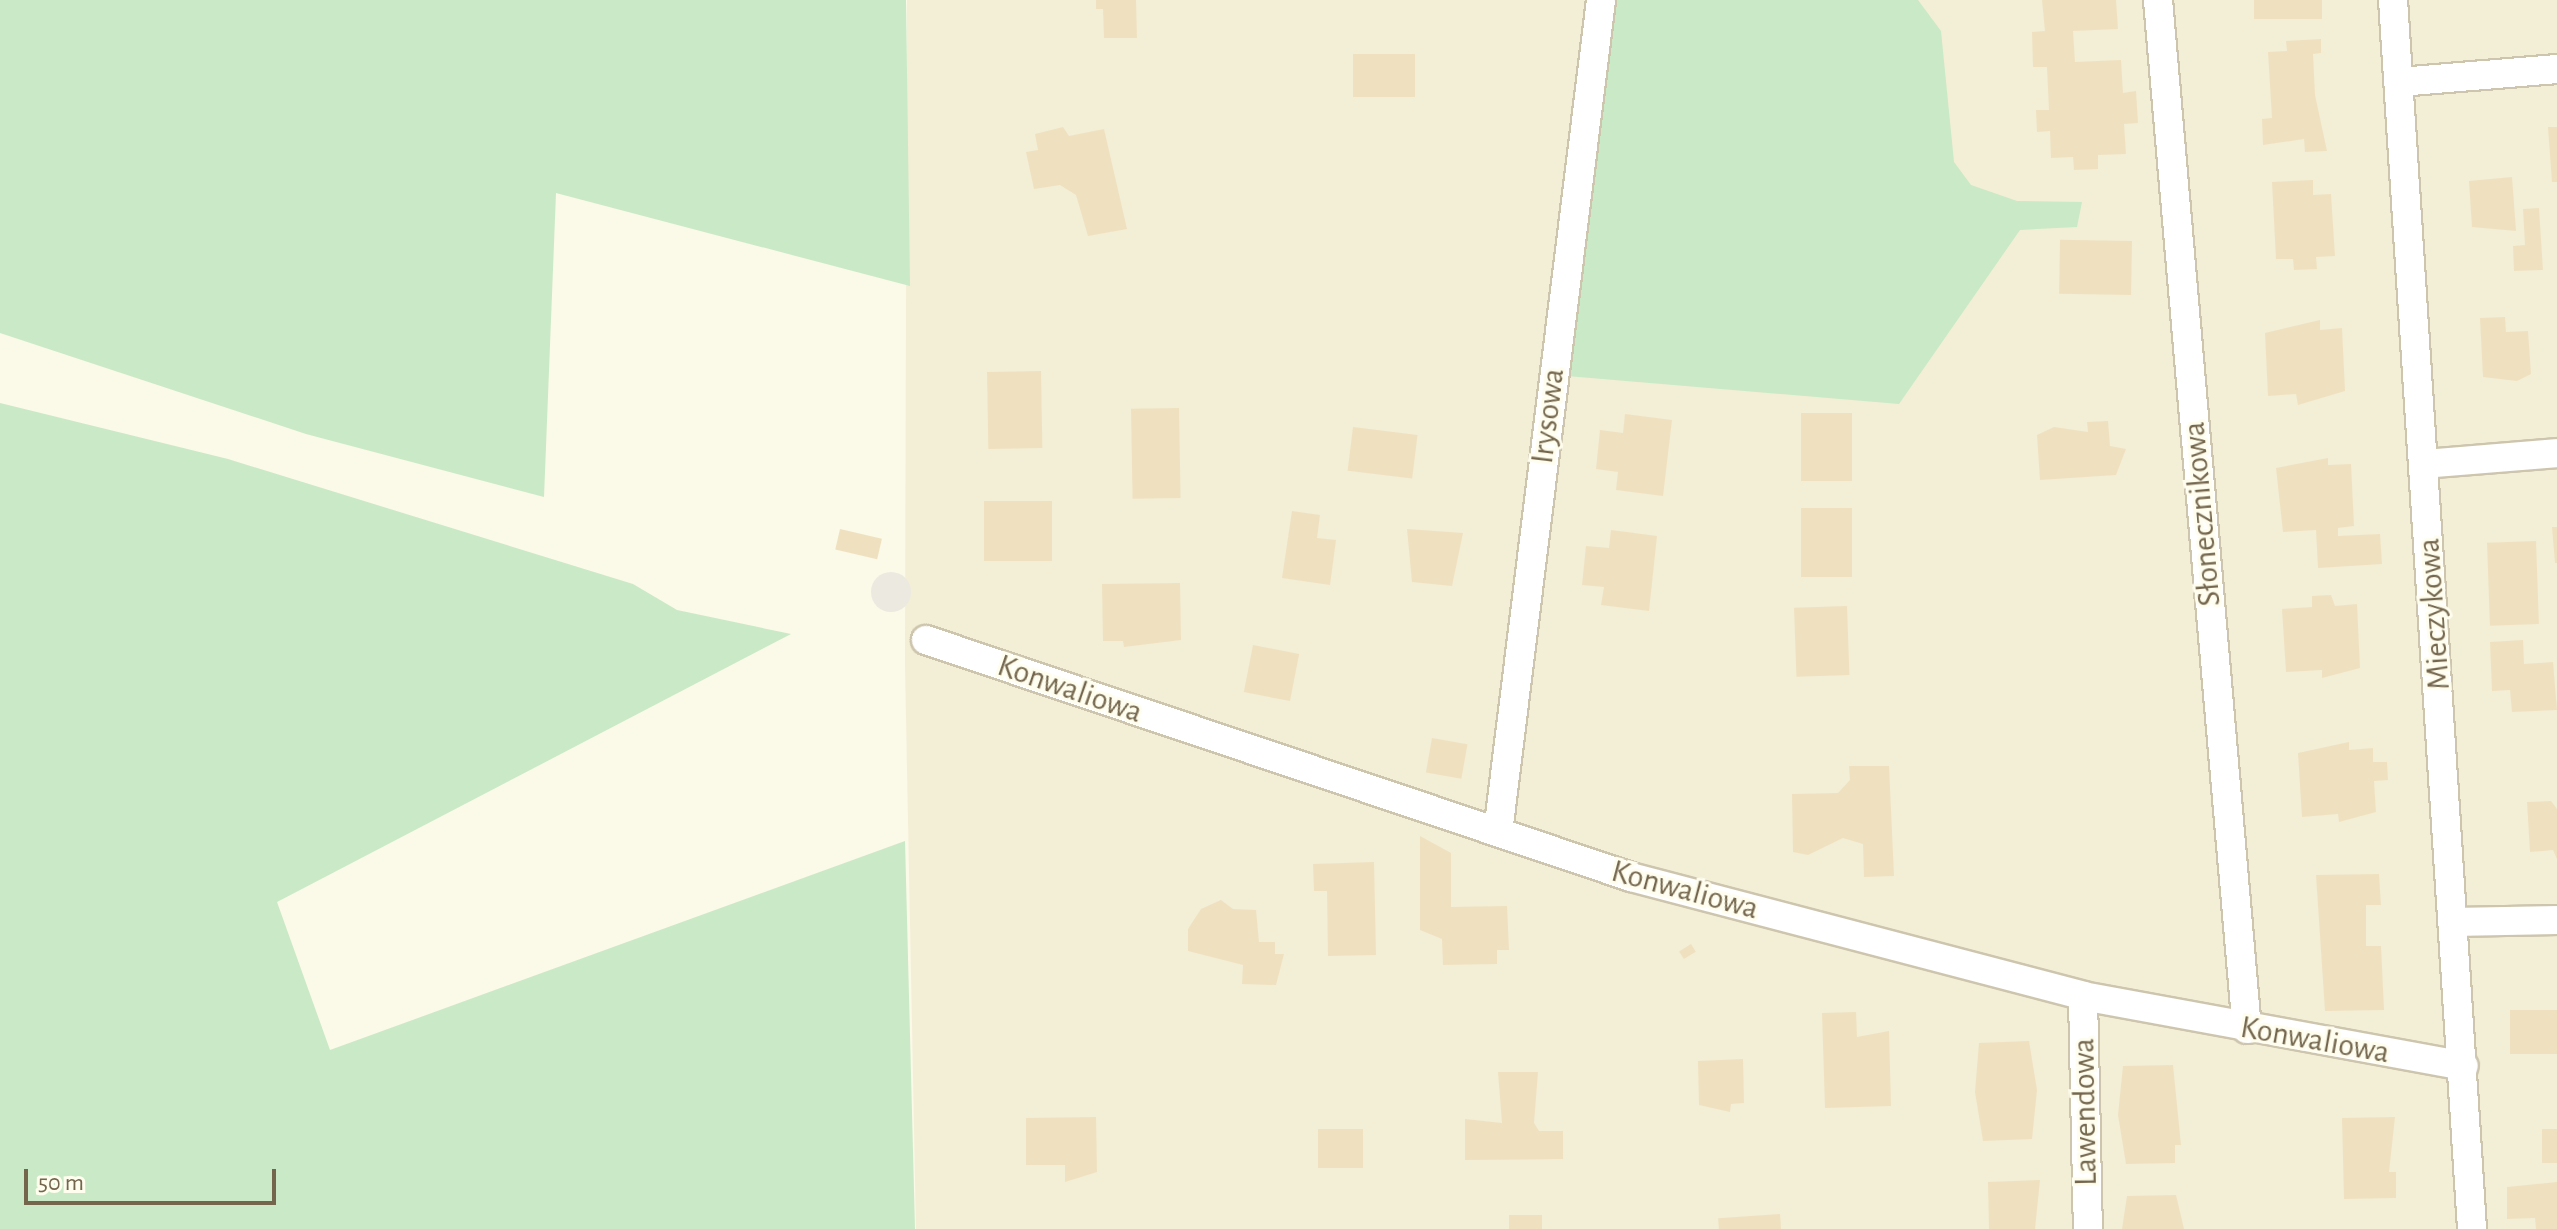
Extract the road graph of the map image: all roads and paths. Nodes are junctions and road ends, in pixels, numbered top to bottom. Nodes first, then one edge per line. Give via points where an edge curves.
1 (1601, 0) edge
2 (2158, 0) edge
3 (2393, 0) edge
4 (2557, 69) edge
5 (2399, 82) junction
6 (2557, 453) edge
7 (2424, 464) junction
8 (926, 640) dead end
9 (1498, 832) junction
10 (2557, 920) edge
11 (2454, 922) junction
12 (2083, 996) junction
13 (2247, 1029) junction
14 (2464, 1066) junction
15 (2088, 1229) edge
16 (2472, 1229) edge

1 - 9 street, Irysowa
2 - 13 street, Słonecznikowa
3 - 5 street, Mieczykowa
4 - 5 street
5 - 7 street, Mieczykowa
6 - 7 street
7 - 11 street, Mieczykowa
8 - 9 street, Konwaliowa
9 - 12 street, Konwaliowa via 1631,877
10 - 11 street
11 - 14 street, Mieczykowa
12 - 13 street, Konwaliowa
12 - 15 street, Lawendowa
13 - 14 street, Konwaliowa
14 - 16 street, Mieczykowa

